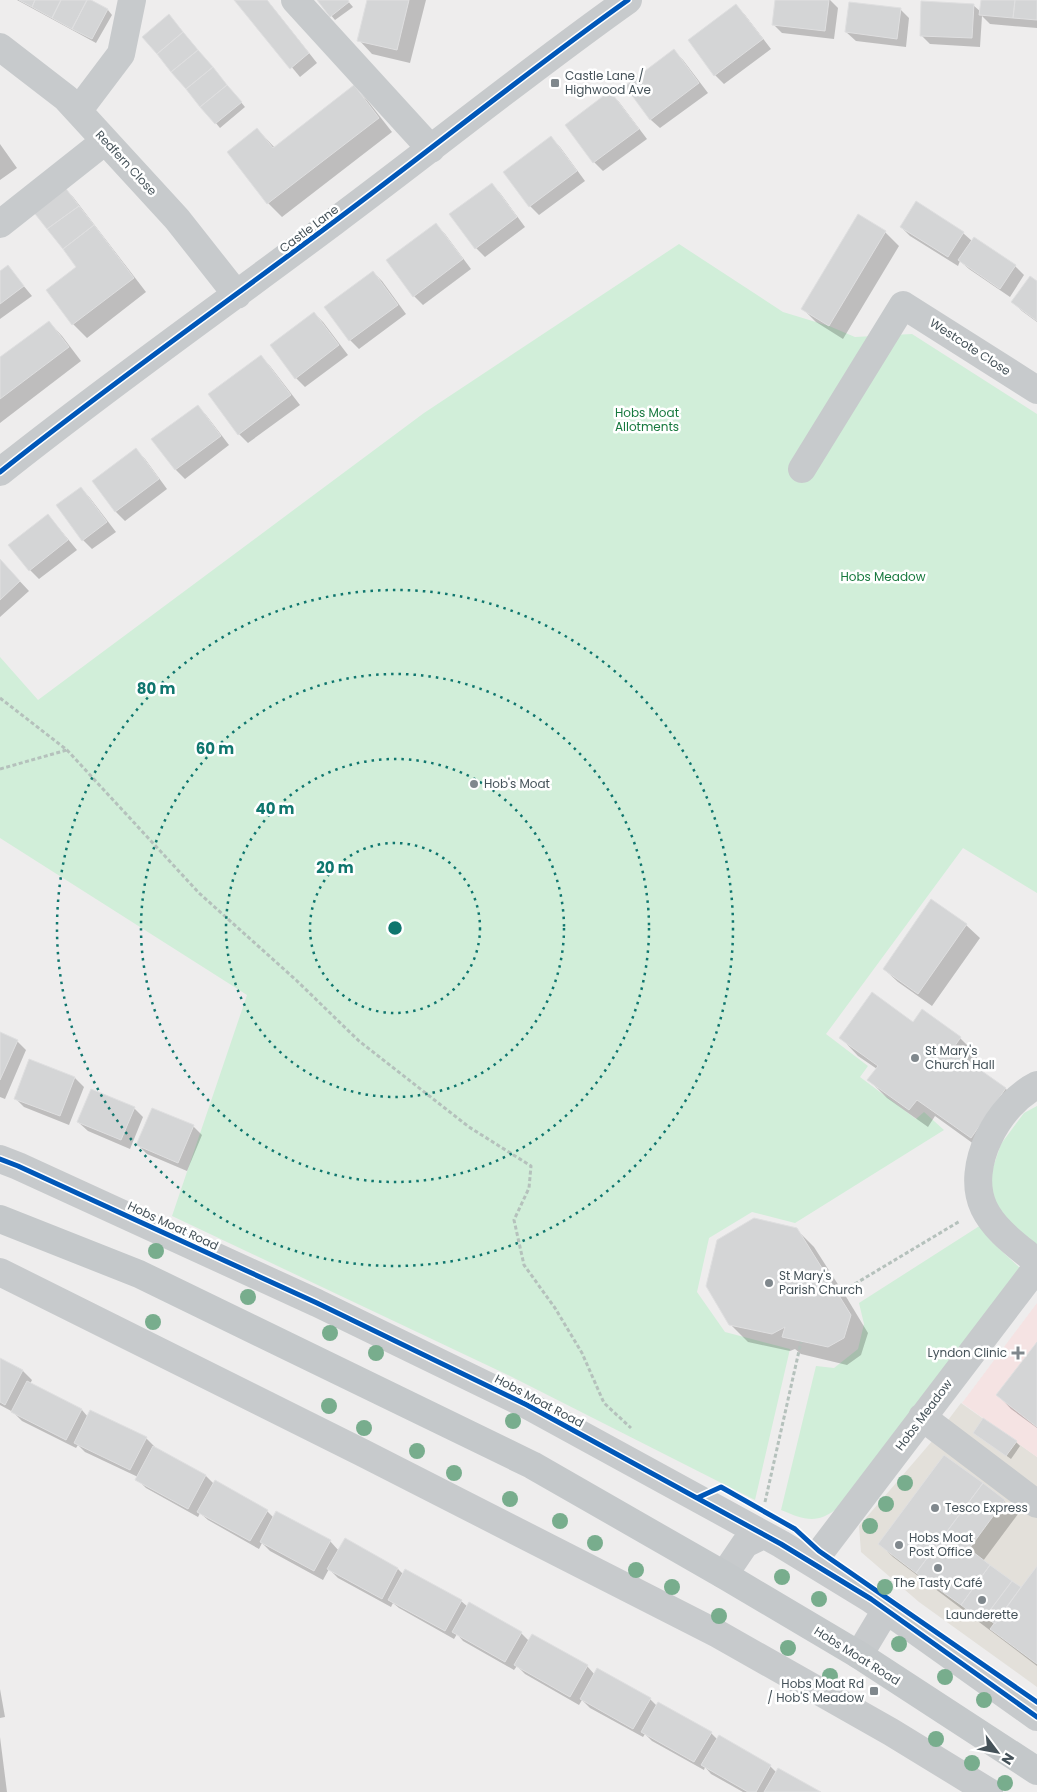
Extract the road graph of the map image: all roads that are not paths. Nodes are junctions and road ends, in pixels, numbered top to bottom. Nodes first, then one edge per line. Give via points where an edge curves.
1 (132, 0) edge
2 (295, 0) edge
3 (628, 0) edge
4 (0, 47) edge
5 (78, 111) junction
6 (106, 141) junction
7 (432, 149) junction
8 (0, 224) edge
9 (237, 295) junction
10 (1037, 390) edge
11 (802, 469) dead end
12 (0, 472) edge
13 (1037, 1085) edge
14 (0, 1159) edge
15 (0, 1219) edge
16 (1037, 1262) edge
17 (1037, 1267) edge
18 (0, 1272) edge
19 (922, 1417) junction
20 (1037, 1504) edge
21 (763, 1523) junction
22 (812, 1563) junction
23 (724, 1575) junction
24 (886, 1610) junction
25 (858, 1655) junction
26 (1037, 1717) edge
27 (1037, 1772) edge
28 (989, 1792) edge

1 - 5 street via 121,54
2 - 7 street
3 - 7 street, Castle Lane
4 - 5 street, Redfern Close
5 - 6 street, Redfern Close
6 - 8 street
6 - 9 street, Redfern Close via 177,219
7 - 9 street, Castle Lane
9 - 12 street, Castle Lane
10 - 11 street, Westcote Close via 904,305
13 - 16 street via 1011,1104 987,1140 979,1171 983,1207 995,1226
14 - 21 street, Hobs Moat Road via 317,1303
15 - 23 main road, Hobs Moat Road via 139,1274 463,1431 532,1465
17 - 19 street, Hobs Meadow
18 - 28 street via 718,1634
19 - 20 street
19 - 22 street, Hobs Meadow
21 - 22 street, Hobs Moat Road
21 - 23 street
22 - 24 street, Hobs Moat Road
23 - 25 main road, Hobs Moat Road
24 - 25 street
24 - 26 street, Hobs Moat Road
25 - 27 main road, Hobs Moat Road

